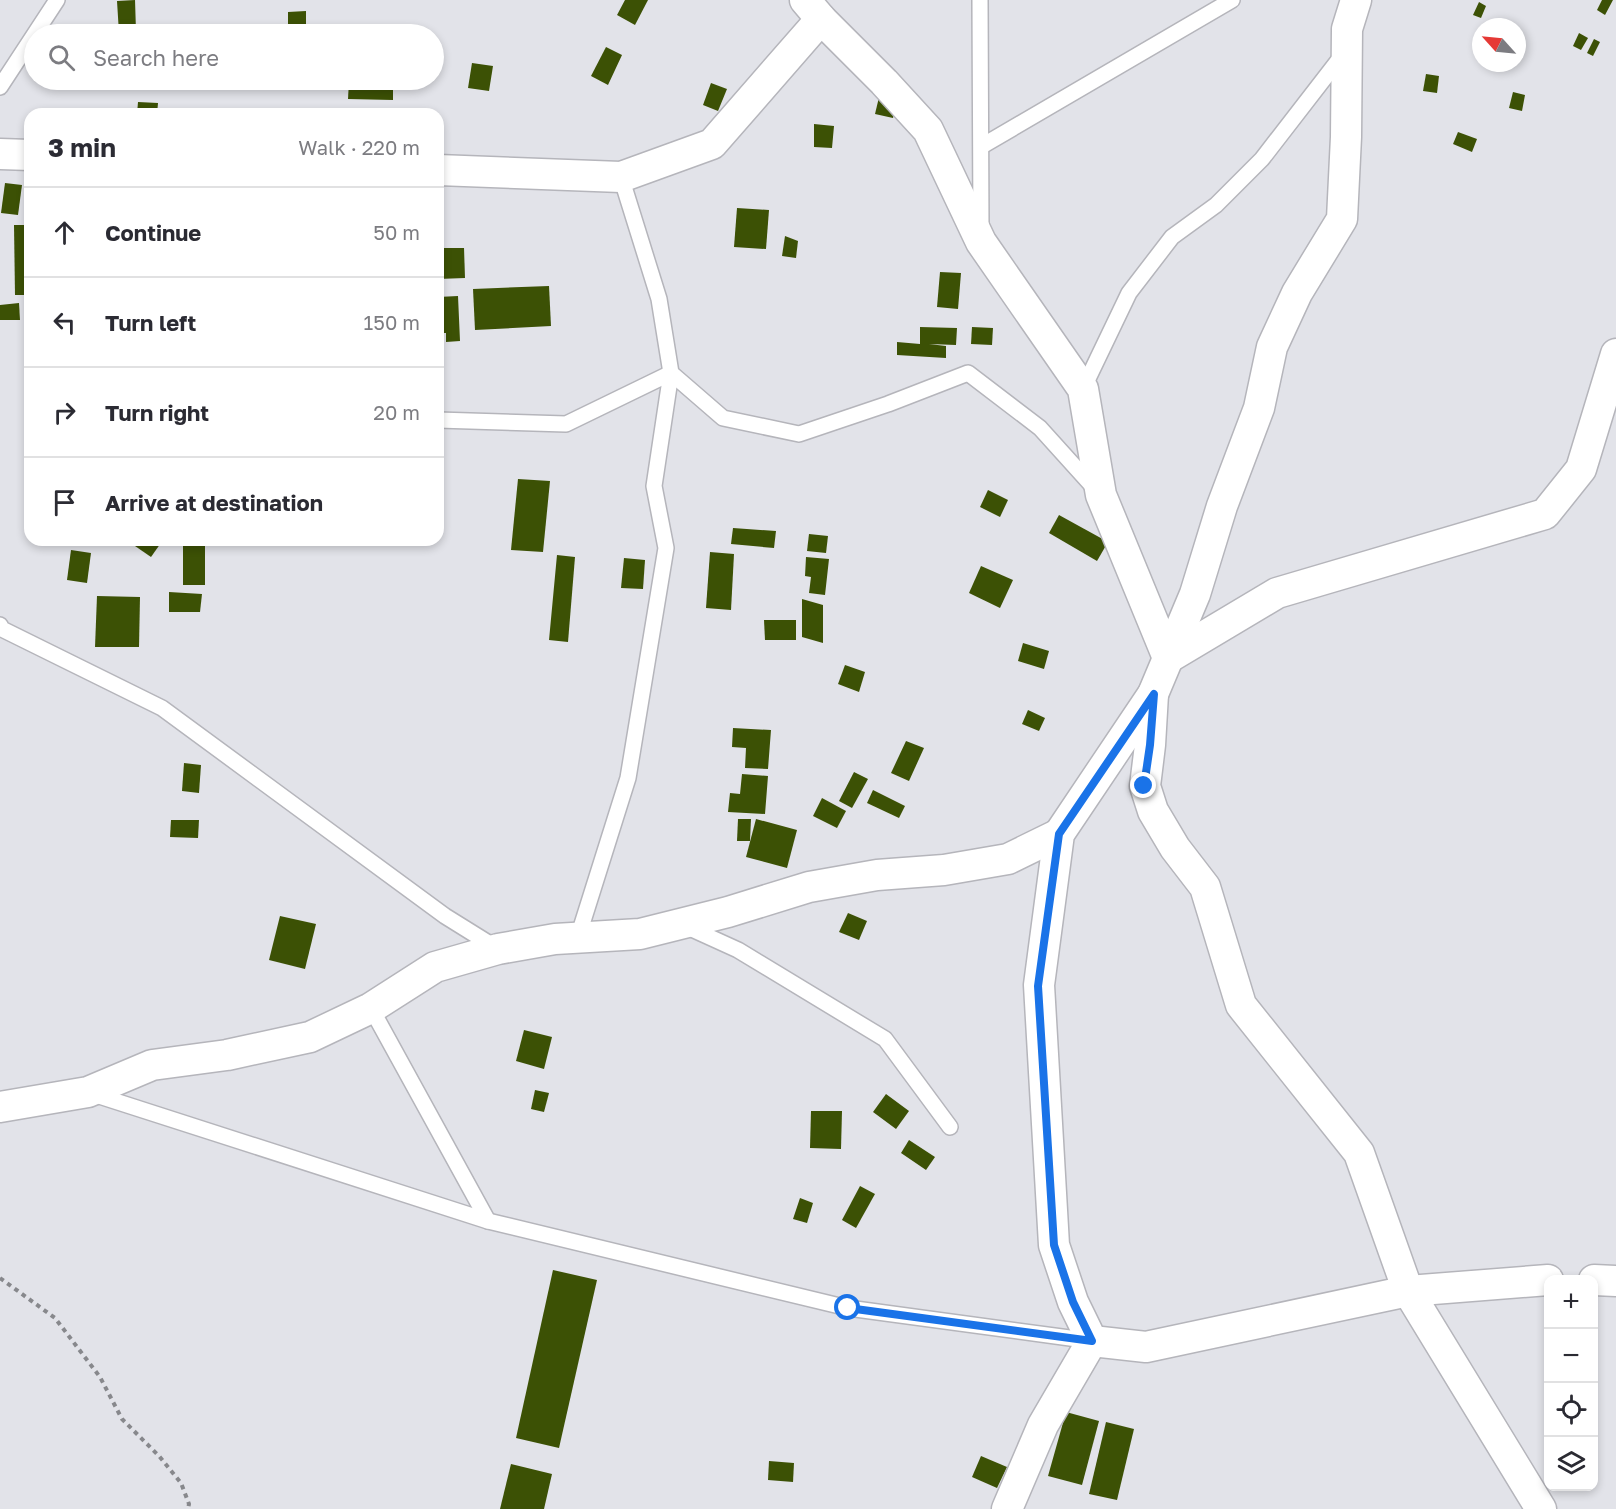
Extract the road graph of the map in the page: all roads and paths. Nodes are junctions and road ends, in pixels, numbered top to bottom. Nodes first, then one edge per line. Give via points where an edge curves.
1 (57, 0) edge
2 (980, 0) edge
3 (1232, 0) edge
4 (1356, 0) edge
5 (819, 6) edge
6 (41, 24) edge
7 (1347, 48) junction
8 (24, 50) edge
9 (0, 87) edge
10 (982, 146) junction
11 (0, 154) edge
12 (24, 155) edge
13 (444, 170) edge
14 (621, 177) junction
15 (981, 242) junction
16 (1616, 354) edge
17 (671, 373) junction
18 (1083, 389) junction
19 (444, 420) edge
20 (1101, 495) junction
21 (1, 628) edge
22 (1168, 658) junction
23 (1154, 694) junction
24 (1059, 834) junction
25 (681, 924) junction
26 (578, 937) junction
27 (498, 949) junction
28 (371, 1008) junction
29 (88, 1092) junction
30 (0, 1107) edge
31 (950, 1127) dead end
32 (488, 1221) junction
33 (0, 1278) edge
34 (1598, 1280) edge
35 (1544, 1281) edge
36 (1616, 1281) edge
37 (1408, 1291) junction
38 (1092, 1341) junction
39 (188, 1509) edge
40 (1007, 1509) edge
41 (1541, 1509) edge

1 - 6 lane
2 - 10 lane
3 - 10 lane
4 - 7 street via 1347,29
5 - 14 street via 712,144
5 - 15 street via 928,130
7 - 18 lane via 1262,159 1216,205 1172,237 1129,293
7 - 22 street via 1342,219 1298,293 1272,347 1259,408 1222,506 1195,594
8 - 9 lane
10 - 15 lane
11 - 12 street
13 - 14 street
14 - 17 lane via 659,299
15 - 18 street
16 - 22 street via 1581,469 1545,514 1277,593
17 - 19 lane via 566,424
17 - 20 lane via 723,417 799,434 968,373 1040,428
17 - 26 lane via 654,486 666,548 628,778
18 - 20 street
20 - 22 street
21 - 27 lane via 162,708 445,916
22 - 23 street
23 - 24 street
23 - 37 street via 1144,786 1153,811 1205,887 1241,1005 1359,1153
24 - 25 street via 1008,859 809,887
24 - 38 street via 1038,986 1054,1245 1073,1302
25 - 26 street via 640,934
25 - 31 lane via 738,950 885,1039
26 - 27 street
27 - 28 street via 435,967
28 - 29 street via 310,1037 227,1055 152,1065
28 - 32 lane
29 - 30 street
29 - 32 lane
32 - 38 lane via 848,1308
33 - 39 path via 55,1318 100,1377 122,1419 181,1483
34 - 36 street
35 - 37 street
37 - 38 street via 1146,1347
37 - 41 street
38 - 40 street via 1043,1425

